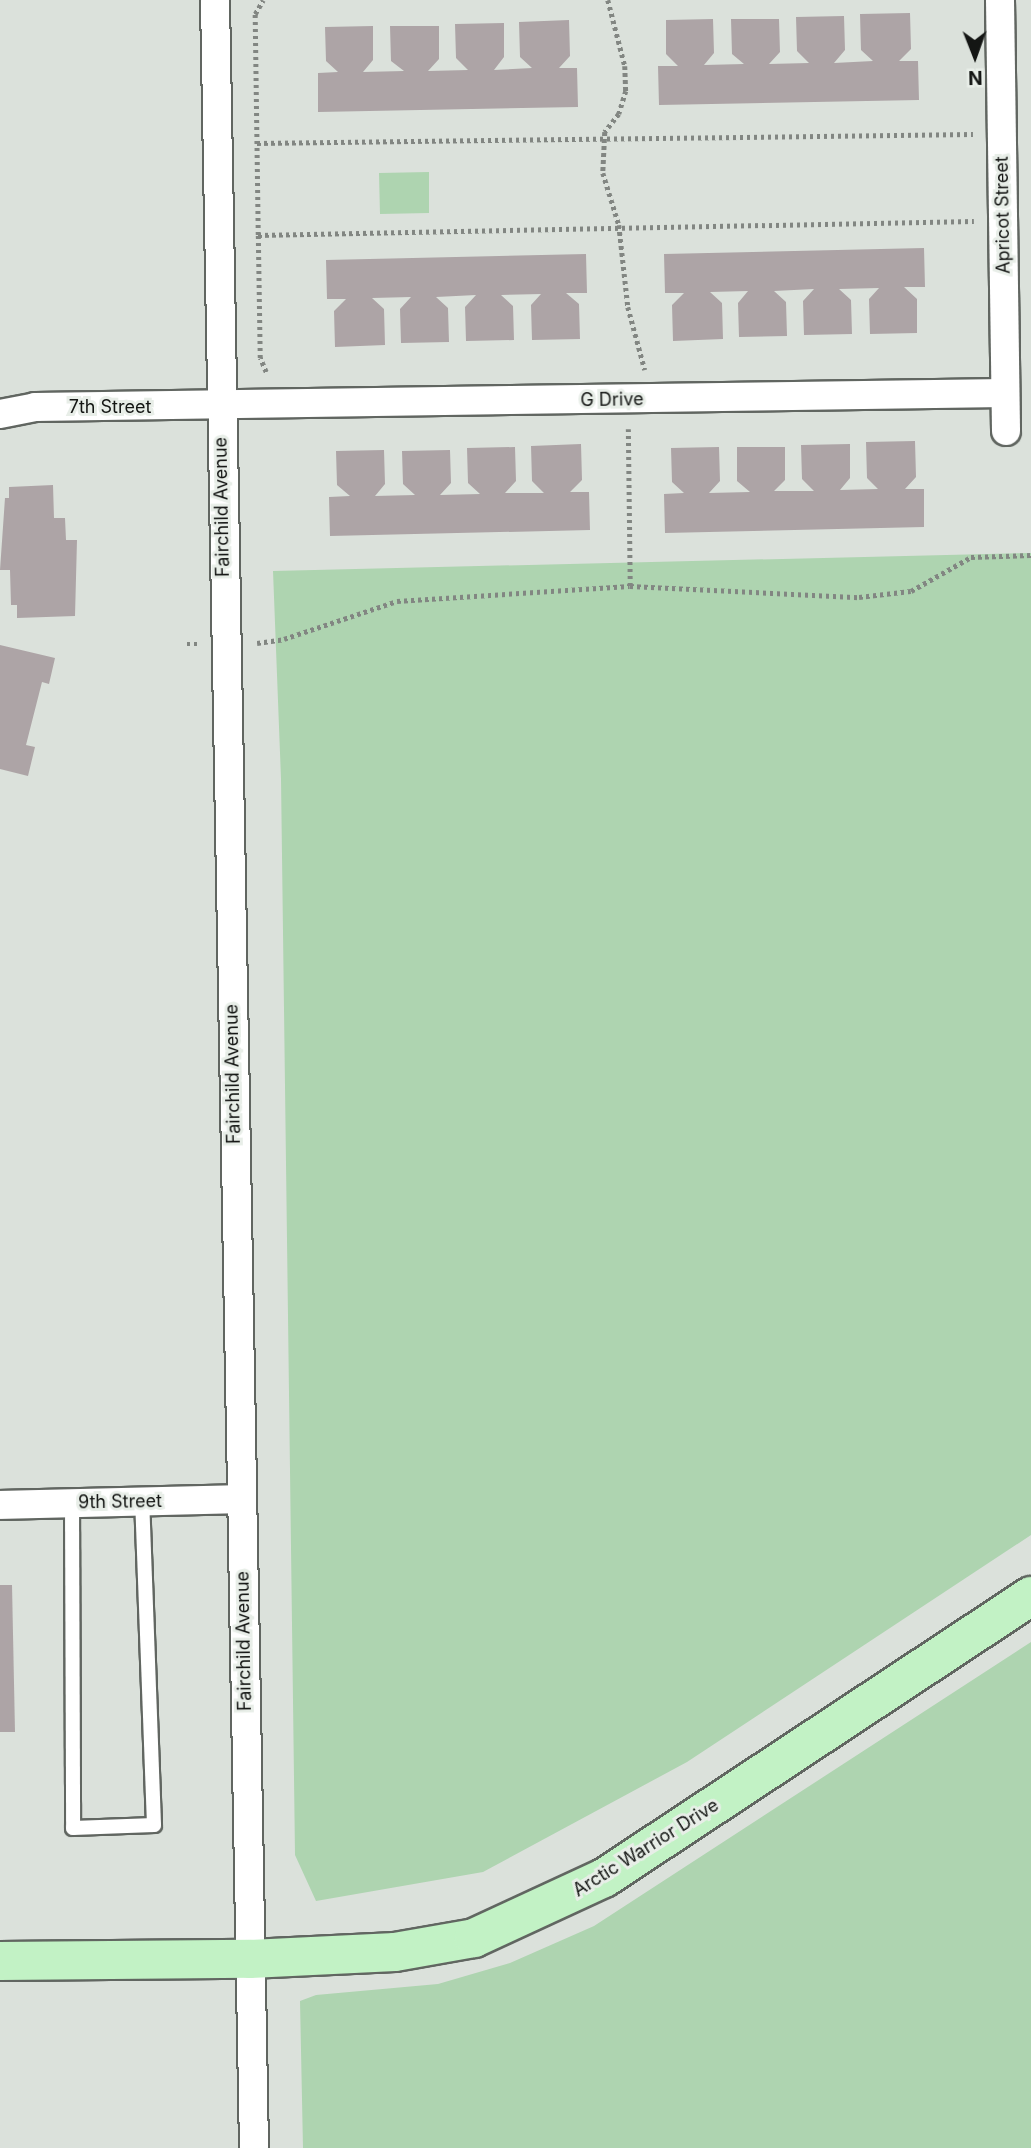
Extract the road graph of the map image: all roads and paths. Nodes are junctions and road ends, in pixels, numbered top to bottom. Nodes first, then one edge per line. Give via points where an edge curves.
1 (215, 0) edge
2 (263, 0) edge
3 (608, 0) edge
4 (1000, 0) edge
5 (1002, 134) junction
6 (603, 138) junction
7 (257, 143) junction
8 (1003, 220) junction
9 (620, 229) junction
10 (258, 235) junction
11 (276, 377) dead end
12 (1005, 393) junction
13 (639, 400) junction
14 (220, 407) junction
15 (0, 414) edge
16 (1006, 431) dead end
17 (1031, 555) edge
18 (630, 586) junction
19 (187, 644) dead end
20 (224, 644) junction
21 (241, 1499) junction
22 (142, 1502) junction
23 (72, 1503) junction
24 (0, 1505) edge
25 (1031, 1596) edge
26 (250, 1959) junction
27 (0, 1961) edge
28 (254, 2148) edge

1 - 14 street, Fairchild Avenue
2 - 7 path via 255,14
3 - 6 path via 625,66 626,91 619,114
4 - 5 street, Apricot Street
5 - 6 path
5 - 8 street, Apricot Street
6 - 7 path
6 - 9 path via 603,173
7 - 10 path
8 - 9 path
8 - 12 street, Apricot Street
9 - 10 path
9 - 13 path
10 - 11 path via 260,358 264,371
12 - 13 street, G Drive
12 - 16 street, Apricot Street
13 - 14 street, G Drive
13 - 18 path
14 - 15 street, 7th Street via 35,407
14 - 20 street, Fairchild Avenue
17 - 18 path via 971,557 911,591 859,597
18 - 20 path via 397,601 284,639
19 - 20 path
20 - 21 street, Fairchild Avenue
21 - 22 street, 9th Street
21 - 26 street, Fairchild Avenue
22 - 23 street, 9th Street
22 - 23 lane via 154,1825 73,1828
23 - 24 street, 9th Street
25 - 26 main road, Arctic Warrior Drive via 604,1878 541,1910 474,1938 395,1952
26 - 27 main road, Arctic Warrior Drive
26 - 28 street, Fairchild Avenue

